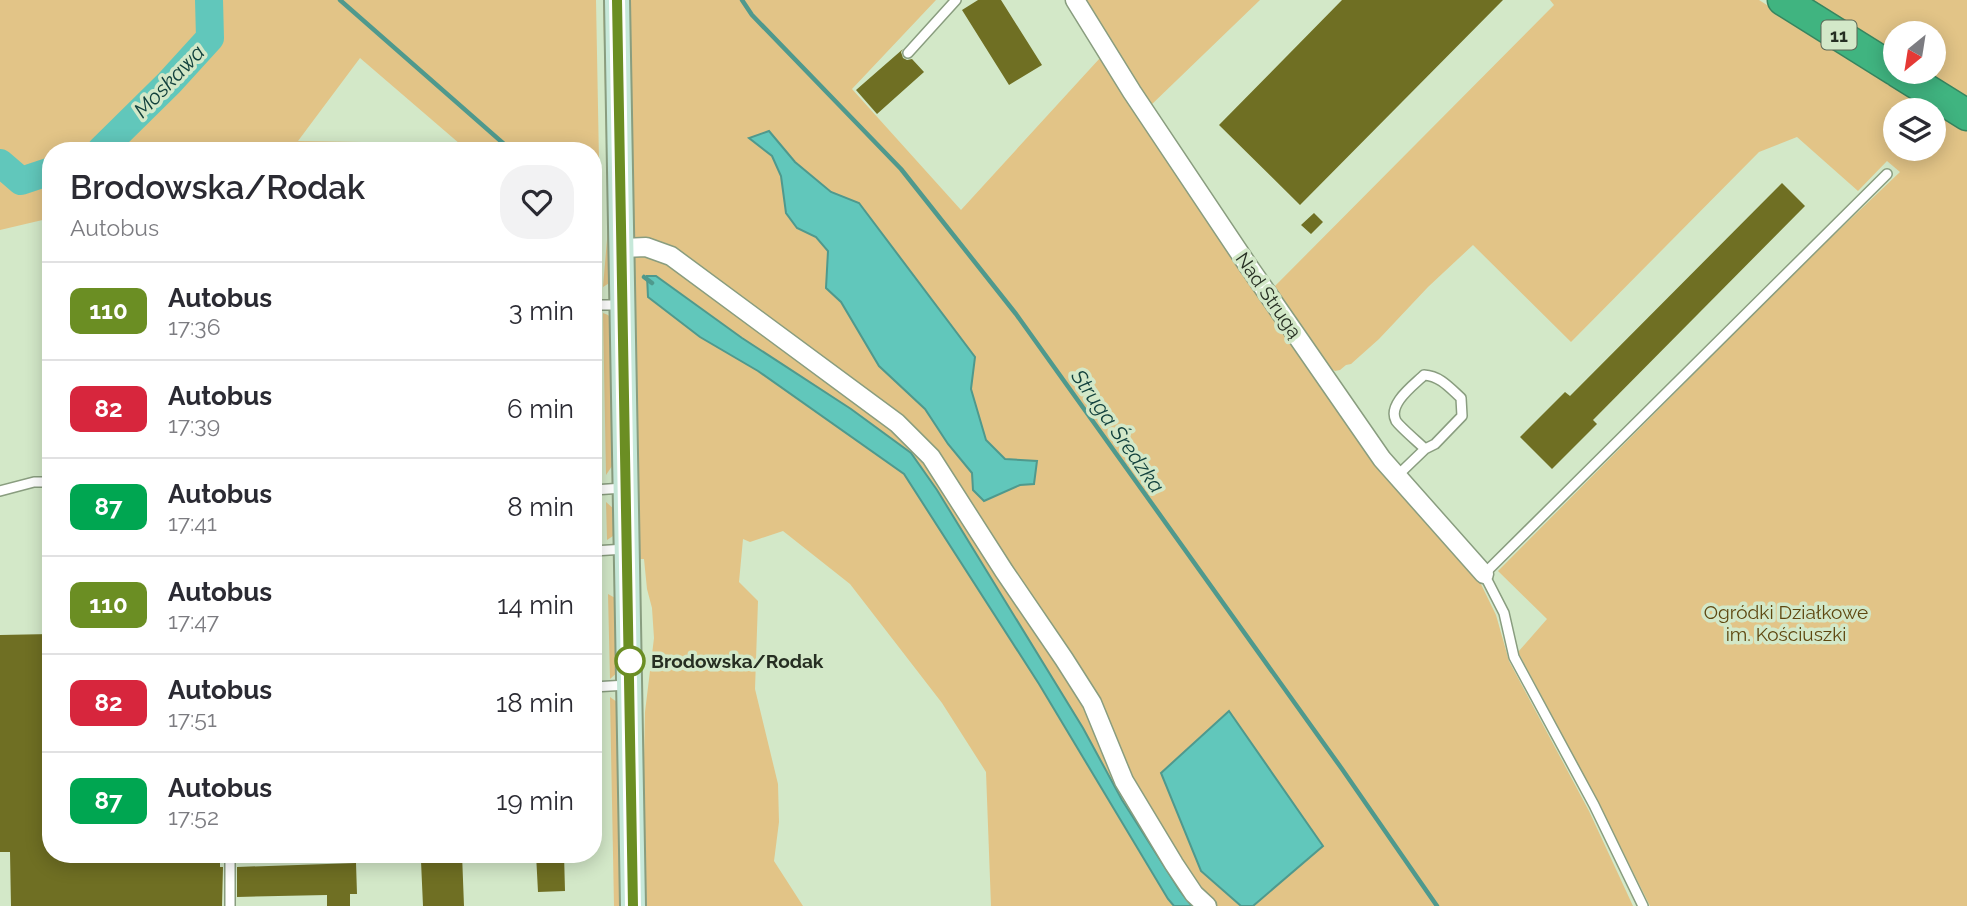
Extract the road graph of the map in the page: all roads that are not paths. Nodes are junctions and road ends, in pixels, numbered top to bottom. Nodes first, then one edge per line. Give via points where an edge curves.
1 (617, 0) edge
2 (956, 0) edge
3 (1075, 0) edge
4 (1783, 0) edge
5 (908, 53) dead end
6 (1883, 62) edge
7 (1918, 84) edge
8 (1967, 115) edge
9 (1887, 174) dead end
10 (623, 245) junction
11 (624, 298) junction
12 (602, 303) edge
13 (1425, 449) junction
14 (1397, 476) junction
15 (42, 482) edge
16 (626, 487) junction
17 (602, 489) edge
18 (0, 491) edge
19 (602, 549) edge
20 (627, 549) junction
21 (1484, 574) junction
22 (629, 684) junction
23 (602, 686) edge
24 (230, 863) edge
25 (230, 906) edge
26 (633, 906) edge
27 (1207, 906) edge
28 (1643, 906) edge

1 - 10 street
2 - 5 lane
3 - 14 street, Nad Strugą via 1239,252
4 - 6 highway, 11
7 - 8 highway, 11
9 - 21 lane
10 - 11 street
10 - 27 street via 671,256 897,424 931,457 1092,703 1124,781 1174,864
11 - 12 lane
11 - 16 street
13 - 13 lane via 1462,416 1461,398 1442,380 1424,375 1394,410 1396,421
13 - 14 lane
14 - 21 street, Nad Strugą
15 - 18 lane
16 - 17 lane
16 - 20 street
19 - 20 lane
20 - 22 street
21 - 28 lane via 1504,613 1514,657
22 - 23 lane
22 - 26 street
24 - 25 lane

